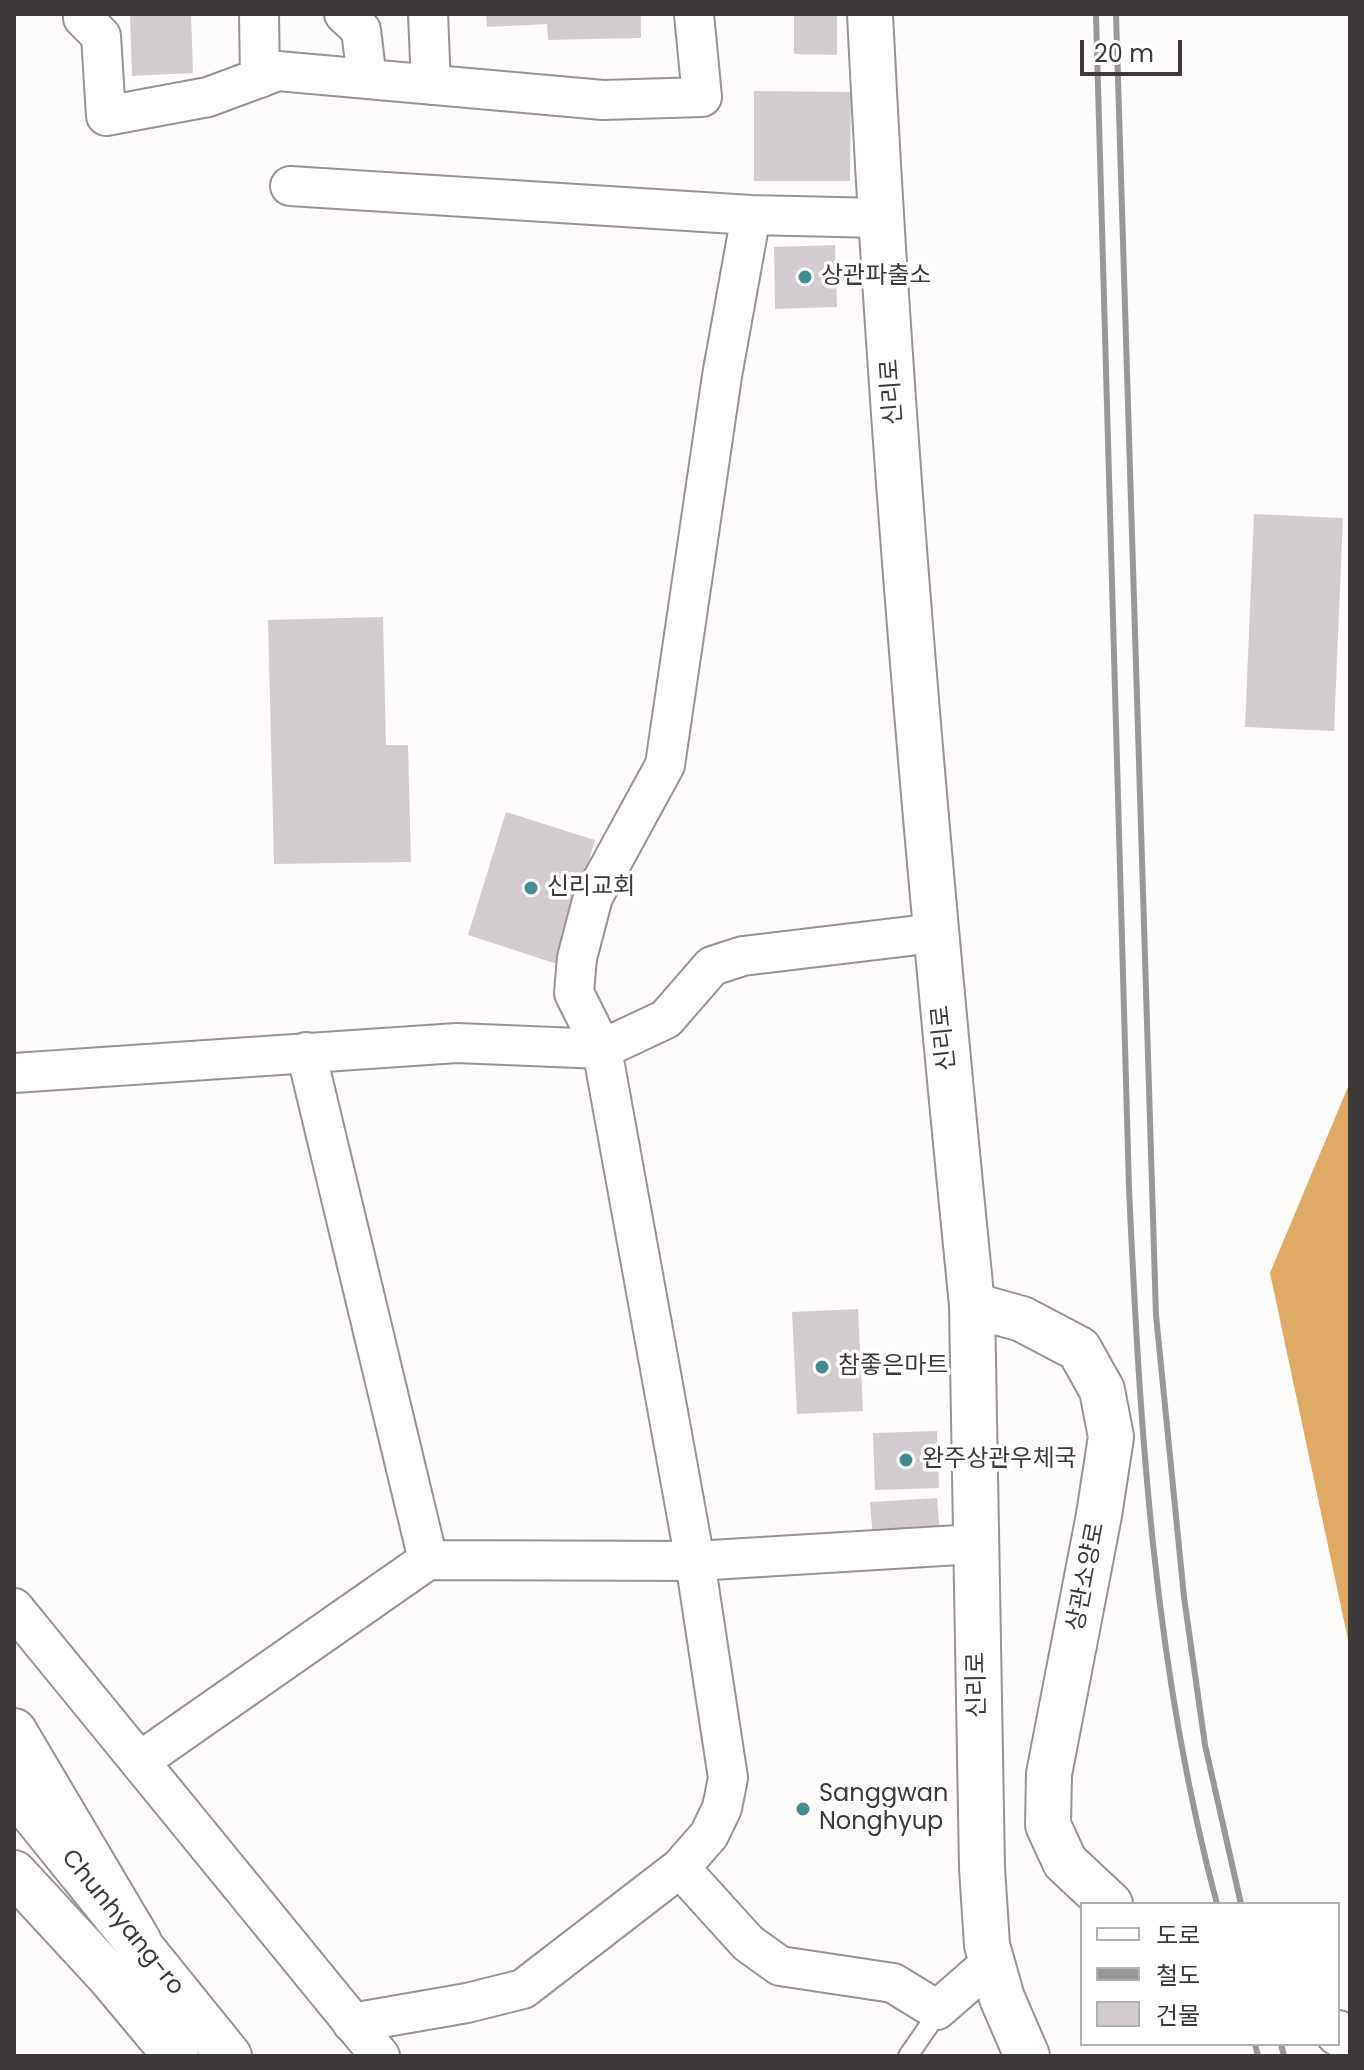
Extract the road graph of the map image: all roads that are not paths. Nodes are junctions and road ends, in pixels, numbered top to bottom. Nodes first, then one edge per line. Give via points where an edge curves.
1 (83, 14) edge
2 (259, 14) edge
3 (344, 14) edge
4 (428, 14) edge
5 (694, 14) edge
6 (870, 14) edge
7 (260, 78) junction
8 (367, 79) junction
9 (431, 85) junction
10 (290, 186) dead end
11 (751, 215) junction
12 (880, 218) junction
13 (935, 933) junction
14 (602, 1049) junction
15 (306, 1052) junction
16 (14, 1073) edge
17 (972, 1305) junction
18 (975, 1544) junction
19 (428, 1560) junction
20 (695, 1561) junction
21 (14, 1608) edge
22 (14, 1731) edge
23 (140, 1761) junction
24 (14, 1790) edge
25 (680, 1868) junction
26 (14, 1873) edge
27 (1108, 1902) edge
28 (139, 1942) junction
29 (992, 1962) junction
30 (943, 2006) junction
31 (352, 2023) junction
32 (176, 2056) edge
33 (229, 2056) edge
34 (380, 2056) edge
35 (908, 2056) edge
36 (1027, 2056) edge

1 - 7 street via 101,36 106,116 208,97
2 - 7 street
3 - 8 street via 361,30
4 - 9 street
5 - 9 street via 702,97 603,100
6 - 12 main road, 신리로
7 - 8 street via 278,71
8 - 9 street
10 - 11 street
11 - 12 street
11 - 14 street via 665,765 593,897 577,958 574,993
12 - 13 main road, 신리로
13 - 14 street via 743,956 712,966 666,1019
13 - 17 main road, 신리로
14 - 15 street via 457,1043
14 - 20 street
15 - 16 street
15 - 19 street
17 - 18 main road, 신리로
17 - 27 main road, 상관소양로 via 1022,1319 1079,1349 1102,1390 1111,1437 1049,1774 1048,1825 1065,1862
18 - 20 street
18 - 29 main road, 신리로 via 982,1868
19 - 20 street
19 - 23 street
20 - 25 street via 728,1778 709,1835
21 - 23 street
22 - 28 main road
23 - 31 street
24 - 28 main road, Chunhyang-ro
25 - 30 street via 748,1943 780,1966 893,1983 937,2010
25 - 31 street via 523,1989
26 - 32 main road
28 - 33 main road, Chunhyang-ro
29 - 30 street
29 - 36 main road, 신리로
30 - 35 lane
31 - 34 street

